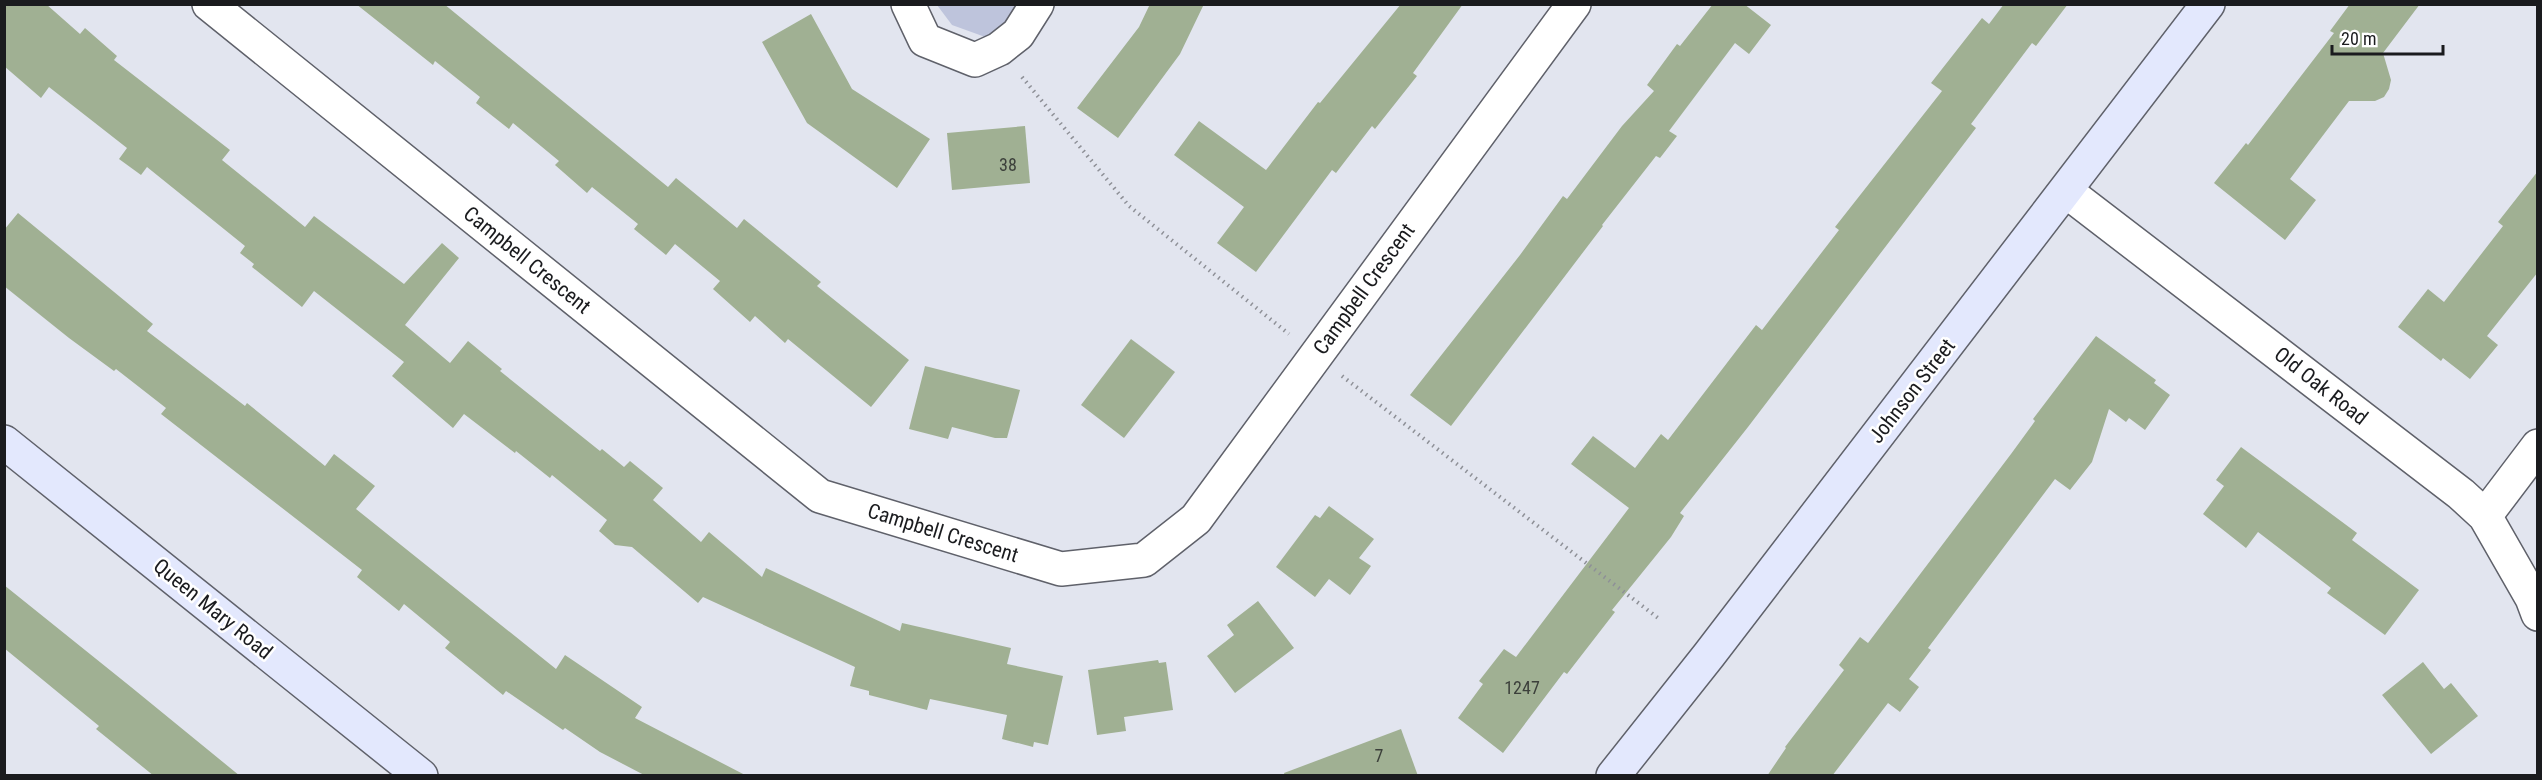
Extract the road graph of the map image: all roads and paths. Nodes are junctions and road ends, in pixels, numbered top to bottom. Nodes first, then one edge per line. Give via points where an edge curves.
1 (908, 4) edge
2 (1037, 4) edge
3 (1574, 4) edge
4 (2208, 4) edge
5 (214, 6) edge
6 (2066, 191) junction
7 (4, 442) edge
8 (2538, 446) edge
9 (2485, 516) junction
10 (2538, 614) edge
11 (422, 776) edge
12 (1613, 776) edge

1 - 2 street via 924,40 975,60 999,49 1018,34
3 - 5 street, Campbell Crescent via 1196,519 1144,560 1061,568 820,496
4 - 6 street, Johnson Street
6 - 9 street, Old Oak Road
6 - 12 street, Johnson Street
7 - 11 street, Queen Mary Road
8 - 9 street
9 - 10 street, Old Oak Road

